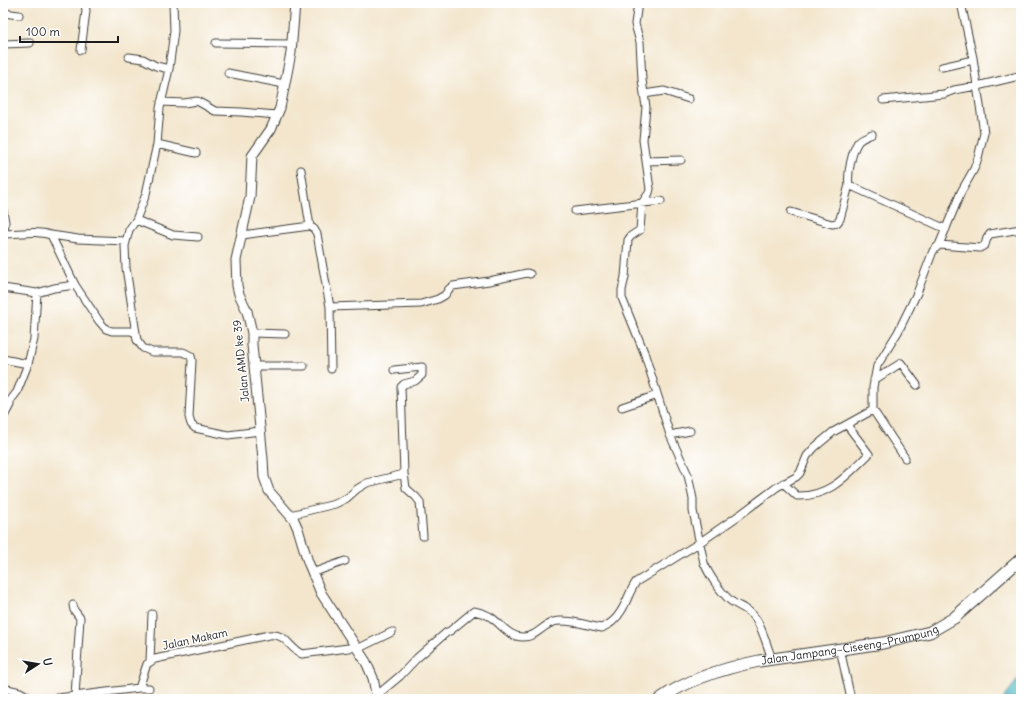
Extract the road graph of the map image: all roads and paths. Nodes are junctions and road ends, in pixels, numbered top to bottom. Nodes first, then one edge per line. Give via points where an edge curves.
1 (86, 3) edge
2 (174, 3) edge
3 (295, 3) edge
4 (961, 3) edge
5 (636, 4) edge
6 (3, 13) edge
7 (19, 15) dead end
8 (30, 42) dead end
9 (216, 43) dead end
10 (3, 44) edge
11 (292, 44) junction
12 (81, 50) dead end
13 (129, 57) dead end
14 (973, 60) junction
15 (942, 67) dead end
16 (169, 69) junction
17 (228, 73) dead end
18 (1019, 76) dead end
19 (284, 84) junction
20 (977, 86) junction
21 (644, 94) junction
22 (689, 99) dead end
23 (883, 100) dead end
24 (161, 102) junction
25 (278, 115) junction
26 (872, 134) dead end
27 (157, 144) junction
28 (196, 153) dead end
29 (681, 160) dead end
30 (646, 161) junction
31 (301, 170) dead end
32 (849, 185) junction
33 (662, 201) dead end
34 (642, 203) junction
35 (3, 211) edge
36 (575, 211) dead end
37 (791, 212) dead end
38 (136, 220) junction
39 (310, 226) junction
40 (946, 228) junction
41 (1021, 229) edge
42 (4, 234) edge
43 (51, 235) junction
44 (242, 235) junction
45 (198, 237) dead end
46 (126, 240) junction
47 (938, 245) junction
48 (530, 274) dead end
49 (76, 286) junction
50 (3, 288) edge
51 (37, 293) junction
52 (330, 307) junction
53 (136, 333) junction
54 (252, 333) junction
55 (285, 334) dead end
56 (3, 359) edge
57 (28, 364) junction
58 (254, 366) junction
59 (304, 366) dead end
60 (331, 369) dead end
61 (394, 370) dead end
62 (874, 380) junction
63 (917, 385) dead end
64 (656, 394) junction
65 (3, 398) edge
66 (10, 401) junction
67 (622, 407) dead end
68 (873, 410) junction
69 (3, 418) edge
70 (847, 425) junction
71 (260, 431) junction
72 (690, 431) dead end
73 (670, 435) junction
74 (905, 458) dead end
75 (404, 474) junction
76 (783, 483) junction
77 (290, 515) junction
78 (423, 536) dead end
79 (699, 543) junction
80 (1021, 559) edge
81 (345, 561) dead end
82 (312, 573) junction
83 (73, 605) dead end
84 (152, 614) dead end
85 (392, 632) dead end
86 (357, 648) junction
87 (840, 650) junction
88 (772, 659) junction
89 (150, 662) junction
90 (3, 688) edge
91 (139, 688) junction
92 (149, 688) dead end
93 (75, 696) junction
94 (91, 697) edge
95 (376, 697) edge
96 (32, 699) edge
97 (50, 699) edge
98 (660, 699) edge
99 (851, 699) edge

1 - 12 street
2 - 16 street via 174,31
3 - 11 street, Jalan AMD ke 39
4 - 14 street
5 - 21 street via 635,24 640,42
6 - 7 street
8 - 10 street
9 - 11 street
11 - 19 street, Jalan AMD ke 39
13 - 16 street via 143,59
14 - 15 street
14 - 20 street
16 - 24 street
17 - 19 street
18 - 20 street
19 - 25 street, Jalan AMD ke 39
20 - 23 street via 940,95
20 - 40 street via 983,139 974,169
21 - 22 street via 664,91
21 - 30 street via 646,113 643,136
24 - 25 street via 197,101 215,112
24 - 27 street
25 - 44 street, Jalan AMD ke 39 via 252,156 251,193
26 - 32 street via 858,142 850,164
27 - 28 street
27 - 38 street via 146,194
29 - 30 street
30 - 34 street via 650,189
31 - 39 street
32 - 37 street via 837,222 832,224
32 - 40 street
33 - 34 street
34 - 36 street
34 - 64 street via 640,230 628,240 622,294 644,352
35 - 42 street
38 - 45 street via 173,234
38 - 46 street
39 - 44 street
39 - 52 street via 317,234
40 - 47 street
41 - 47 street via 990,234 985,245 978,248
42 - 43 street via 33,231
43 - 46 street via 78,239
43 - 49 street
44 - 54 street, Jalan AMD ke 39 via 236,260 237,286 247,310
46 - 53 street via 126,268
47 - 62 street via 933,251 898,332 877,366
48 - 52 street via 453,286 445,296 421,304
49 - 51 street
49 - 53 street via 106,328
50 - 51 street
51 - 57 street via 34,333
52 - 60 street
53 - 71 street via 140,345 147,350 183,352 191,356 189,417 195,428 228,435
54 - 55 street
54 - 58 street, Jalan AMD ke 39
56 - 57 street
57 - 66 street
58 - 59 street
58 - 71 street, Jalan AMD ke 39
61 - 75 street via 422,368 422,375 417,380 401,387
62 - 63 street via 901,364
62 - 68 street
64 - 67 street
64 - 73 street
65 - 66 street
66 - 69 street
68 - 70 street
68 - 74 street
70 - 76 street via 814,447 799,475
70 - 76 street via 869,454 849,473 821,493 805,496 797,496
71 - 77 street, Jalan AMD ke 39 via 266,483 269,491
72 - 73 street
73 - 79 street via 690,480
75 - 77 street via 367,483 335,504
75 - 78 street via 406,488 420,502
76 - 79 street
77 - 82 street, Jalan AMD ke 39 via 298,528
79 - 88 street via 707,571 726,596 756,618
79 - 95 street via 636,582 624,608 613,621 602,628 560,621 547,625 534,635 523,637 511,633 489,616 474,611 417,658
80 - 87 main road, Jalan Jampang–Ciseeng–Prumpung via 954,618 939,628 883,644
81 - 82 street
82 - 86 street, Jalan AMD ke 39 via 326,602
83 - 93 street via 80,618
84 - 89 street
85 - 86 street, Jalan Makam
86 - 89 street, Jalan Makam via 302,654 282,637 274,635 170,655
86 - 95 street, Jalan AMD ke 39 via 369,668
87 - 88 main road, Jalan Jampang–Ciseeng–Prumpung
87 - 99 street
88 - 98 main road, Jalan Jampang–Ciseeng–Prumpung via 699,679
89 - 91 street
90 - 96 street via 20,692
91 - 92 street
91 - 94 street
93 - 94 street
93 - 97 street

